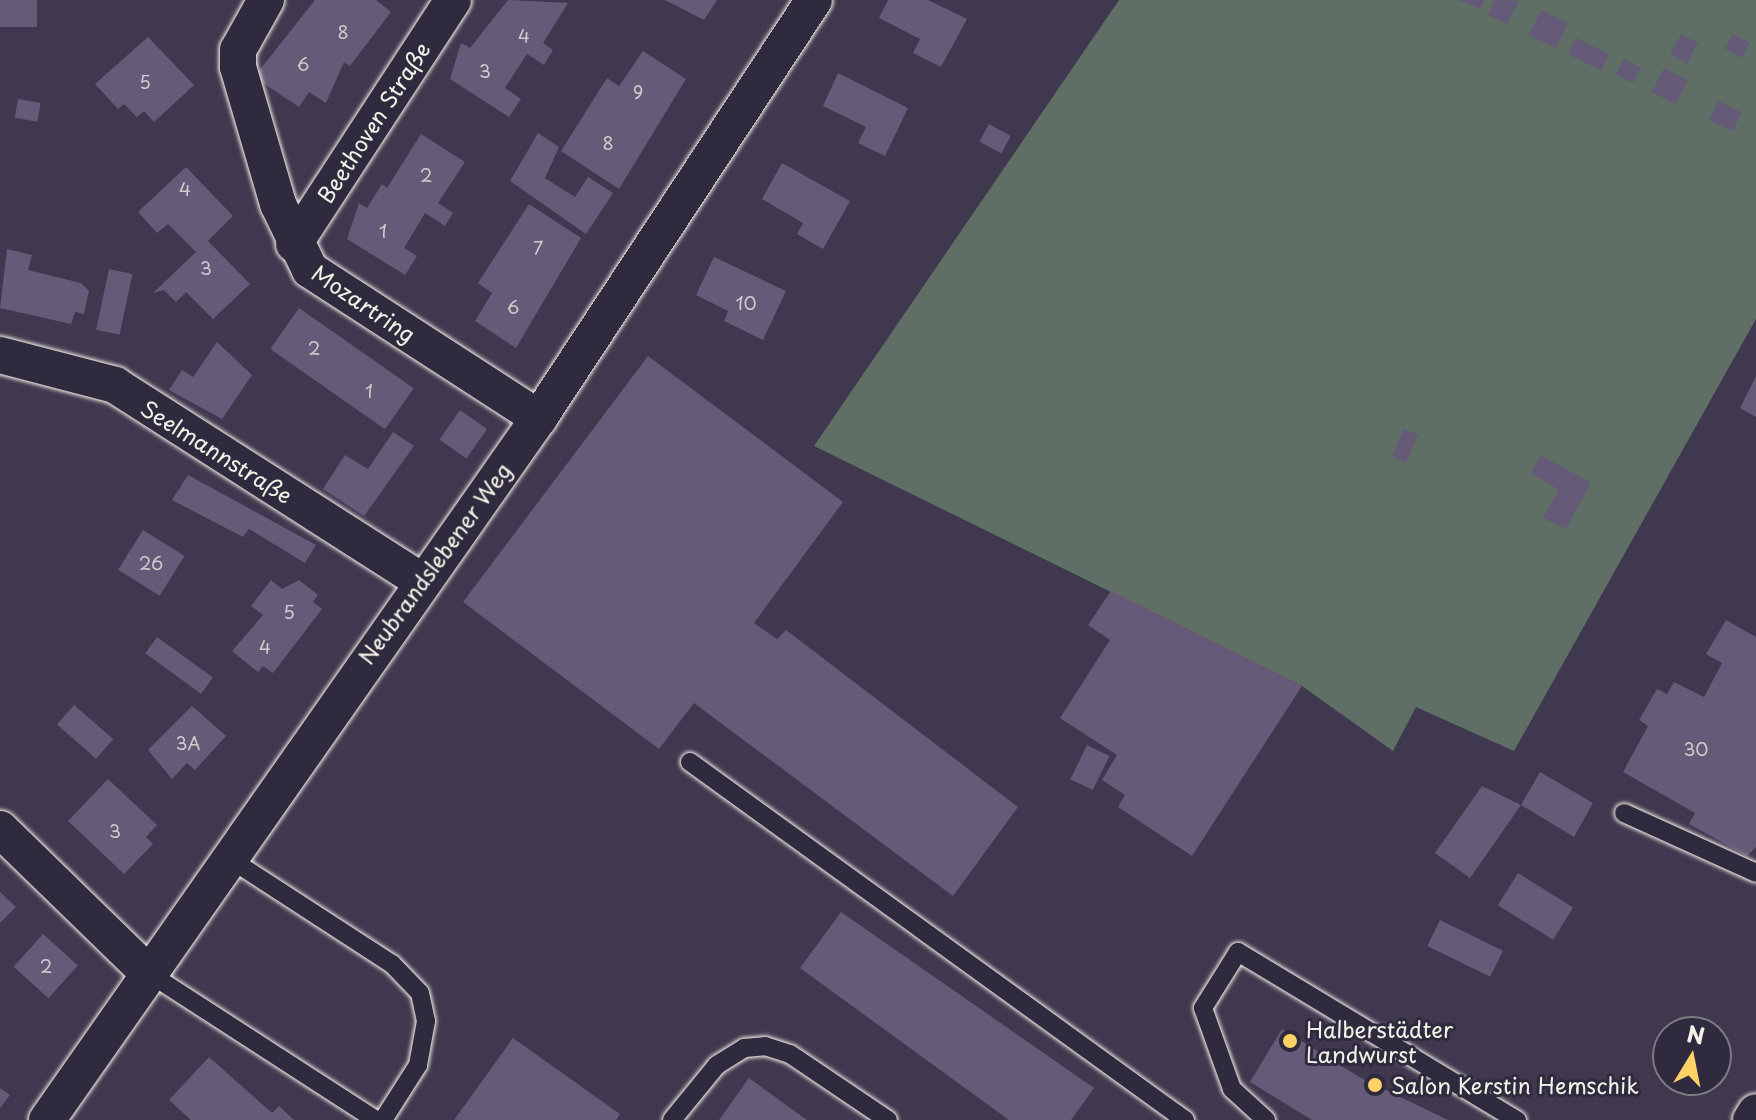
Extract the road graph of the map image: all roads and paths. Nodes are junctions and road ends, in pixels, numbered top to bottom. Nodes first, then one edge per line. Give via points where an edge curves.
1 (266, 0) edge
2 (453, 0) edge
3 (814, 0) edge
4 (294, 244) junction
5 (0, 355) edge
6 (539, 418) junction
7 (420, 580) junction
8 (690, 762) dead end
9 (1624, 813) dead end
10 (0, 829) edge
11 (227, 857) junction
12 (1756, 873) edge
13 (147, 972) junction
14 (1756, 1112) edge
15 (47, 1120) edge
16 (376, 1120) edge
17 (383, 1120) edge
18 (672, 1120) edge
19 (888, 1120) edge
20 (1185, 1120) edge
21 (1266, 1120) edge
22 (1517, 1120) edge
23 (1751, 1120) edge

1 - 4 street, Mozartring via 238,50 238,67
2 - 4 street, Beethoven Straße
3 - 6 street, Neubrandslebener Weg
4 - 6 street, Mozartring via 310,270
5 - 7 street, Seelmannstraße via 115,385
6 - 7 street, Neubrandslebener Weg
7 - 11 street, Neubrandslebener Weg
8 - 20 lane
9 - 12 lane
10 - 13 street
11 - 13 street, Neubrandslebener Weg
11 - 17 lane via 354,937 420,993 426,1021 418,1065
13 - 15 street, Neubrandslebener Weg
13 - 16 lane
14 - 23 street
18 - 19 lane via 717,1065 744,1048 765,1046 790,1054
21 - 22 lane via 1232,1089 1203,1008 1238,952

